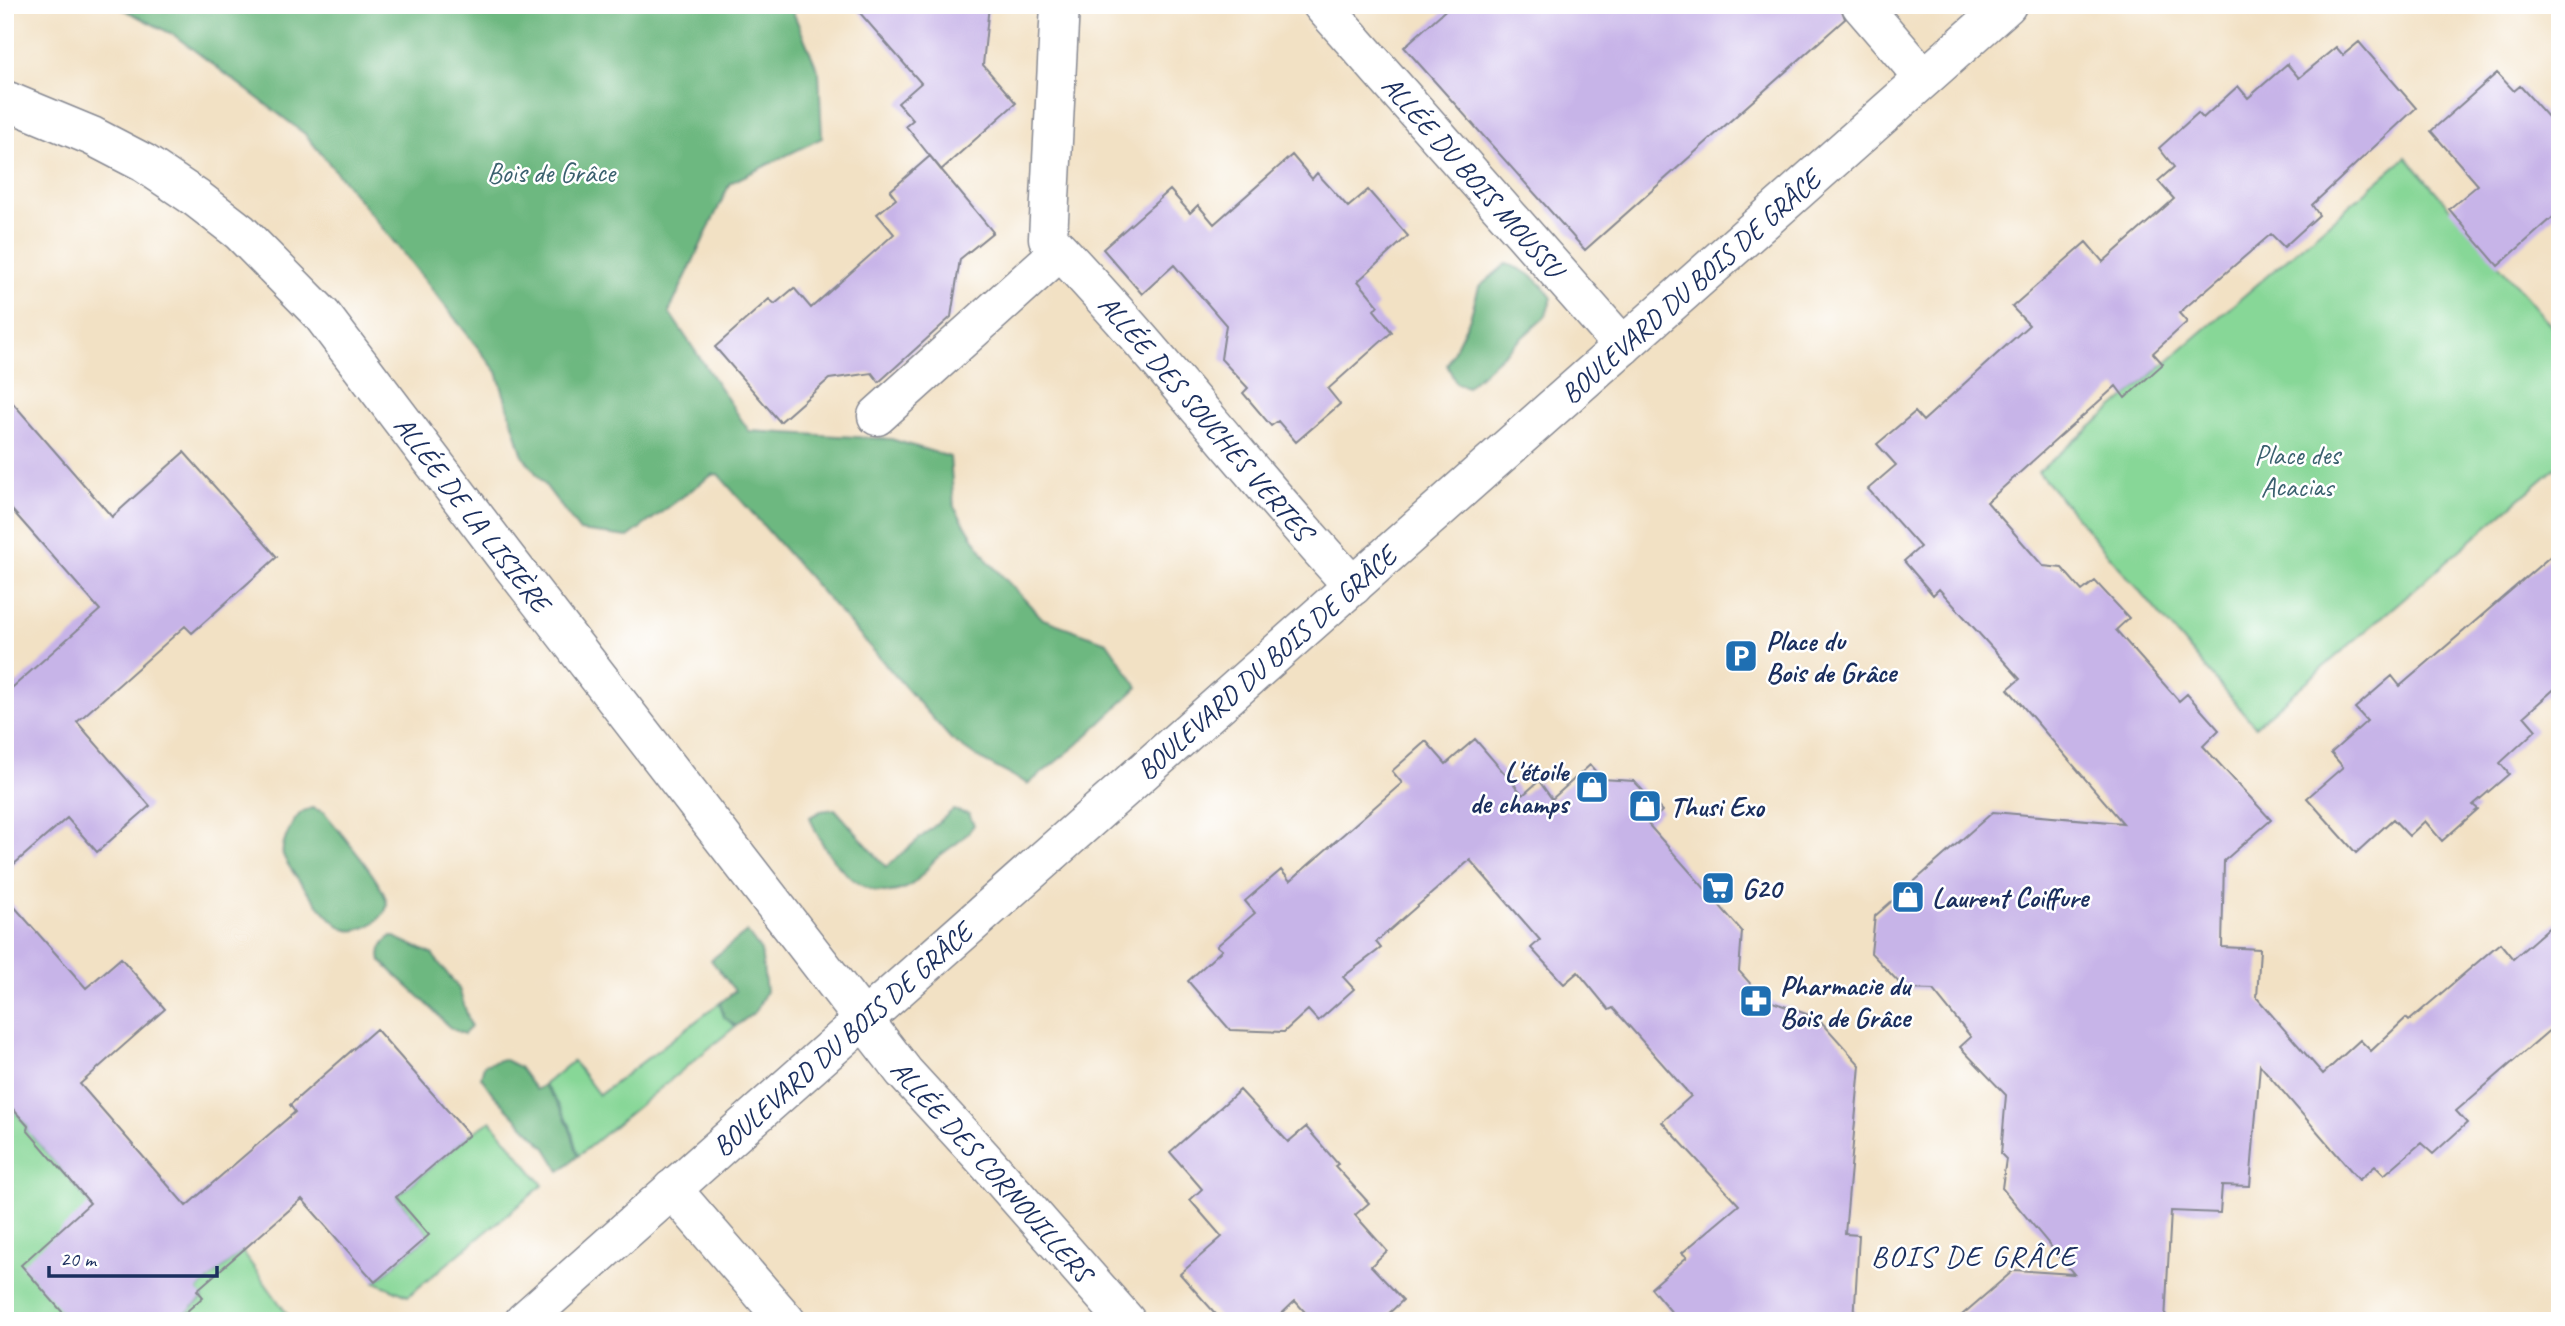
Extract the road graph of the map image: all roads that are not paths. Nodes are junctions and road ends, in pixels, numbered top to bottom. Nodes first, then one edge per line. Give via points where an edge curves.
1 (1060, 5) edge
2 (1322, 5) edge
3 (1861, 5) edge
4 (2007, 5) edge
5 (1924, 78) junction
6 (5, 100) edge
7 (1060, 251) junction
8 (1623, 346) junction
9 (877, 415) dead end
10 (1353, 586) junction
11 (864, 1018) junction
12 (672, 1189) junction
13 (524, 1321) edge
14 (786, 1321) edge
15 (1126, 1321) edge

1 - 7 street, ALLÉE DES SOUCHES VERTES via 1048,238
2 - 8 street, ALLÉE DU BOIS MOUSSU
3 - 5 street
4 - 5 street, BOULEVARD DU BOIS DE GRÂCE
5 - 8 street, BOULEVARD DU BOIS DE GRÂCE
6 - 11 street, ALLÉE DE LA LISIÈRE via 92,136 196,198 240,232 322,315
7 - 9 street
7 - 10 street, ALLÉE DES SOUCHES VERTES
8 - 10 street, BOULEVARD DU BOIS DE GRÂCE
10 - 11 street, BOULEVARD DU BOIS DE GRÂCE
11 - 12 street, BOULEVARD DU BOIS DE GRÂCE
11 - 15 street, ALLÉE DES CORNOUILLERS via 904,1072
12 - 13 street, BOULEVARD DU BOIS DE GRÂCE
12 - 14 street

